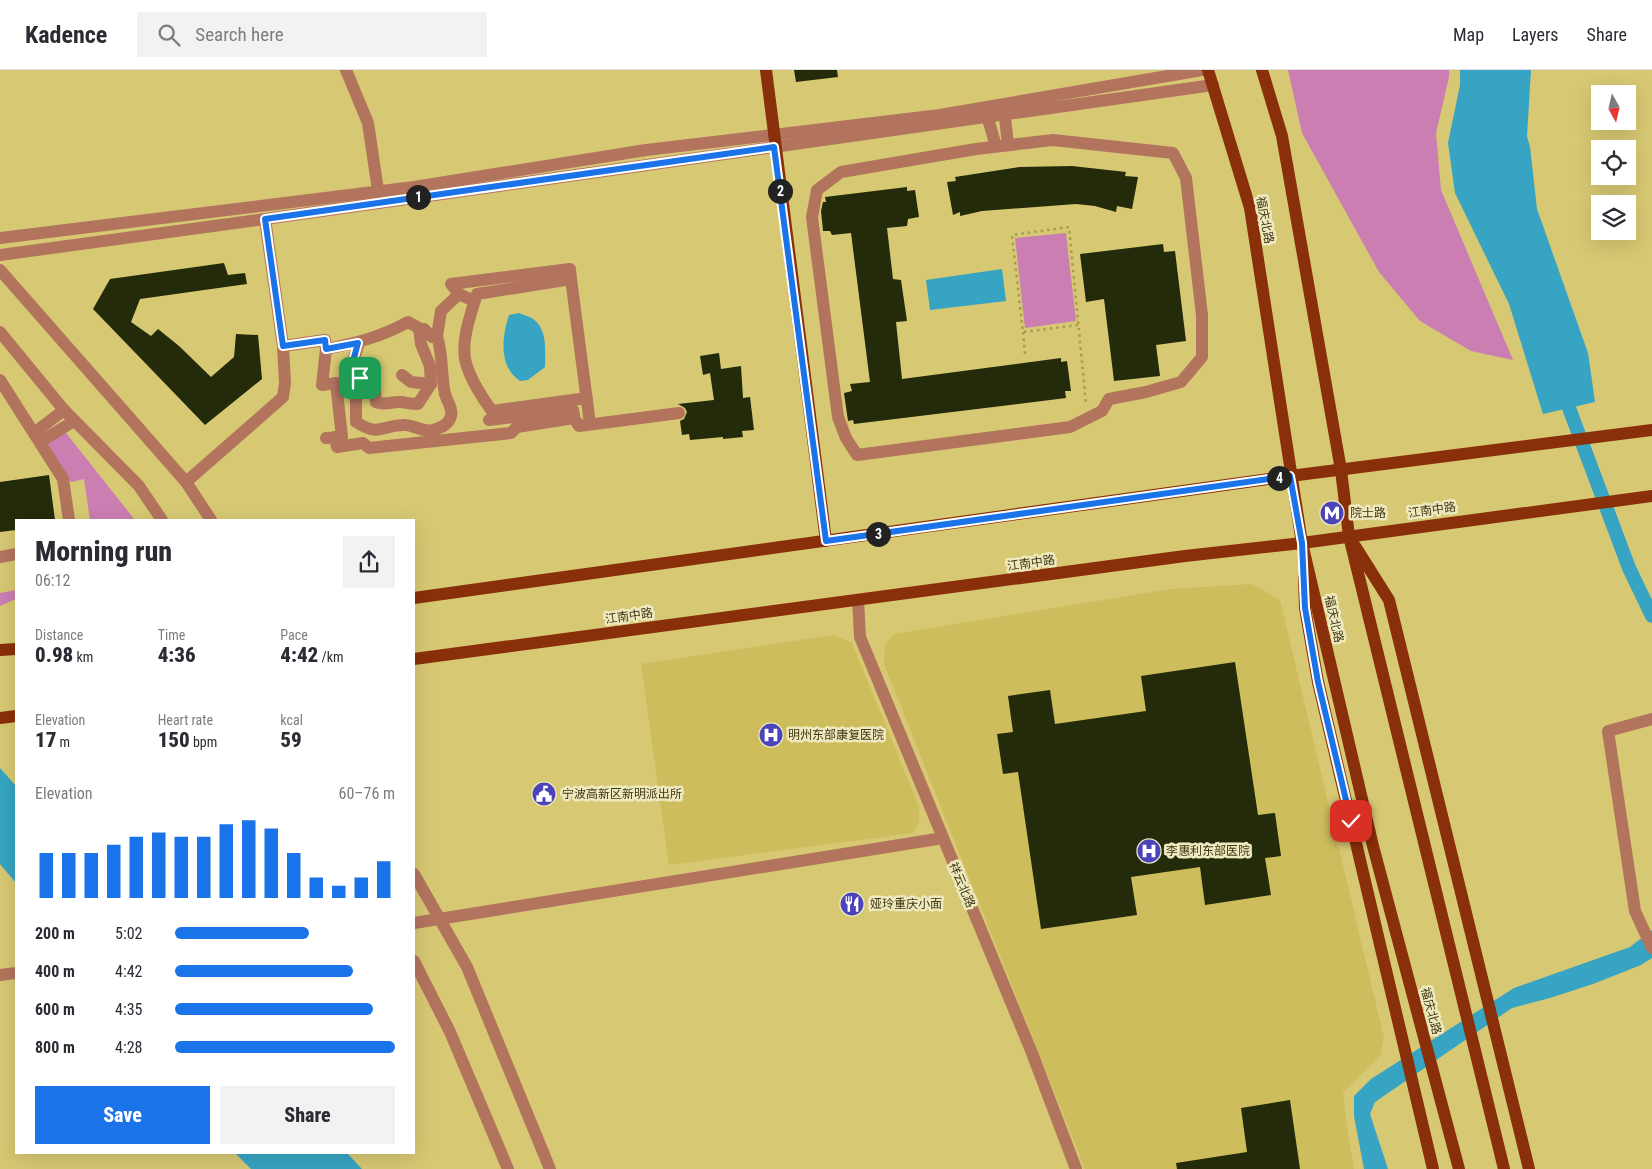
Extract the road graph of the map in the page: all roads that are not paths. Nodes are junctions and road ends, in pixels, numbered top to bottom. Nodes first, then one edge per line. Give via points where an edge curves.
1 (346, 70) edge
2 (766, 70) edge
3 (1202, 70) edge
4 (1208, 70) edge
5 (1262, 70) edge
6 (1212, 85) junction
7 (1004, 109) junction
8 (986, 112) junction
9 (774, 141) junction
10 (1002, 146) junction
11 (379, 197) junction
12 (265, 219) junction
13 (0, 238) edge
14 (0, 255) edge
15 (0, 270) edge
16 (570, 279) junction
17 (458, 294) junction
18 (474, 302) junction
19 (419, 330) junction
20 (0, 332) edge
21 (437, 336) junction
22 (358, 343) junction
23 (325, 345) junction
24 (283, 346) junction
25 (358, 368) junction
26 (402, 375) dead end
27 (0, 380) edge
28 (431, 384) junction
29 (587, 398) junction
30 (64, 410) junction
31 (679, 413) dead end
32 (574, 418) junction
33 (489, 420) dead end
34 (74, 421) junction
35 (590, 424) junction
36 (1652, 430) edge
37 (37, 438) junction
38 (1341, 470) junction
39 (1290, 476) junction
40 (186, 482) junction
41 (1648, 497) edge
42 (69, 519) edge
43 (161, 519) edge
44 (210, 519) edge
45 (1349, 536) junction
46 (826, 541) junction
47 (1302, 543) junction
48 (15, 554) edge
49 (0, 557) edge
50 (415, 598) edge
51 (858, 600) junction
52 (15, 648) edge
53 (0, 650) edge
54 (415, 659) edge
55 (15, 716) edge
56 (0, 718) edge
57 (1652, 719) edge
58 (943, 838) junction
59 (415, 876) edge
60 (439, 918) junction
61 (415, 923) edge
62 (1652, 948) edge
63 (415, 963) edge
64 (15, 973) edge
65 (0, 975) edge
66 (508, 1169) edge
67 (550, 1169) edge
68 (1076, 1169) edge
69 (1433, 1169) edge
70 (1459, 1169) edge
71 (1504, 1169) edge
72 (1529, 1169) edge

1 - 11 street via 368,123
2 - 9 main road
3 - 7 street
4 - 6 main road, 福庆北路
5 - 38 main road via 1282,136
6 - 7 street
6 - 39 main road, 福庆北路 via 1250,208
7 - 8 street
7 - 10 street
8 - 9 street
8 - 10 street
9 - 11 street
9 - 46 main road
10 - 10 street via 1053,140 1173,153 1186,178 1202,315 1202,357 1182,382 1109,398 1102,411 1070,427 857,455 838,417 812,217 817,190 841,172
11 - 12 street
11 - 13 street
12 - 14 street
12 - 24 street
15 - 40 street
16 - 17 street via 570,269 450,284
16 - 18 street via 477,294
16 - 29 street
17 - 18 street
17 - 21 street via 441,311
18 - 29 street via 464,347 466,363 492,410
19 - 21 street via 424,329 432,337
19 - 22 street via 408,322
19 - 28 street via 430,366
20 - 30 street
21 - 25 street via 451,416 446,425 435,430 405,424 377,431 356,422 356,398 361,388
22 - 23 street
22 - 25 street via 353,361
23 - 24 street
23 - 32 street via 322,385 336,383 342,437 331,438 337,446 363,443 369,448 511,433 517,427
24 - 40 street via 283,398
25 - 28 street via 368,372 376,402 382,405 418,404
26 - 28 street via 411,382
27 - 37 street
29 - 35 street
30 - 34 street
30 - 37 street
31 - 35 street
32 - 33 street via 573,410
32 - 35 street via 579,426
34 - 37 street
34 - 43 street via 139,486
36 - 38 main road
37 - 42 street via 63,479
38 - 39 main road
38 - 45 main road
39 - 46 main road
39 - 47 main road, 福庆北路
40 - 44 street
41 - 45 main road, 江南中路
45 - 47 main road, 江南中路
45 - 71 main road
45 - 72 main road via 1389,600
46 - 50 main road
47 - 51 main road, 江南中路
47 - 69 main road via 1305,608 1318,682
47 - 70 main road, 福庆北路 via 1373,846
48 - 49 street
51 - 54 main road, 江南中路
51 - 58 street, 祥云北路 via 860,637
52 - 53 main road
55 - 56 main road
57 - 62 street via 1608,731 1635,911
58 - 60 street
58 - 68 street, 祥云北路
59 - 60 street
60 - 61 street
60 - 67 street via 467,967
63 - 66 street via 450,1032
64 - 65 street

